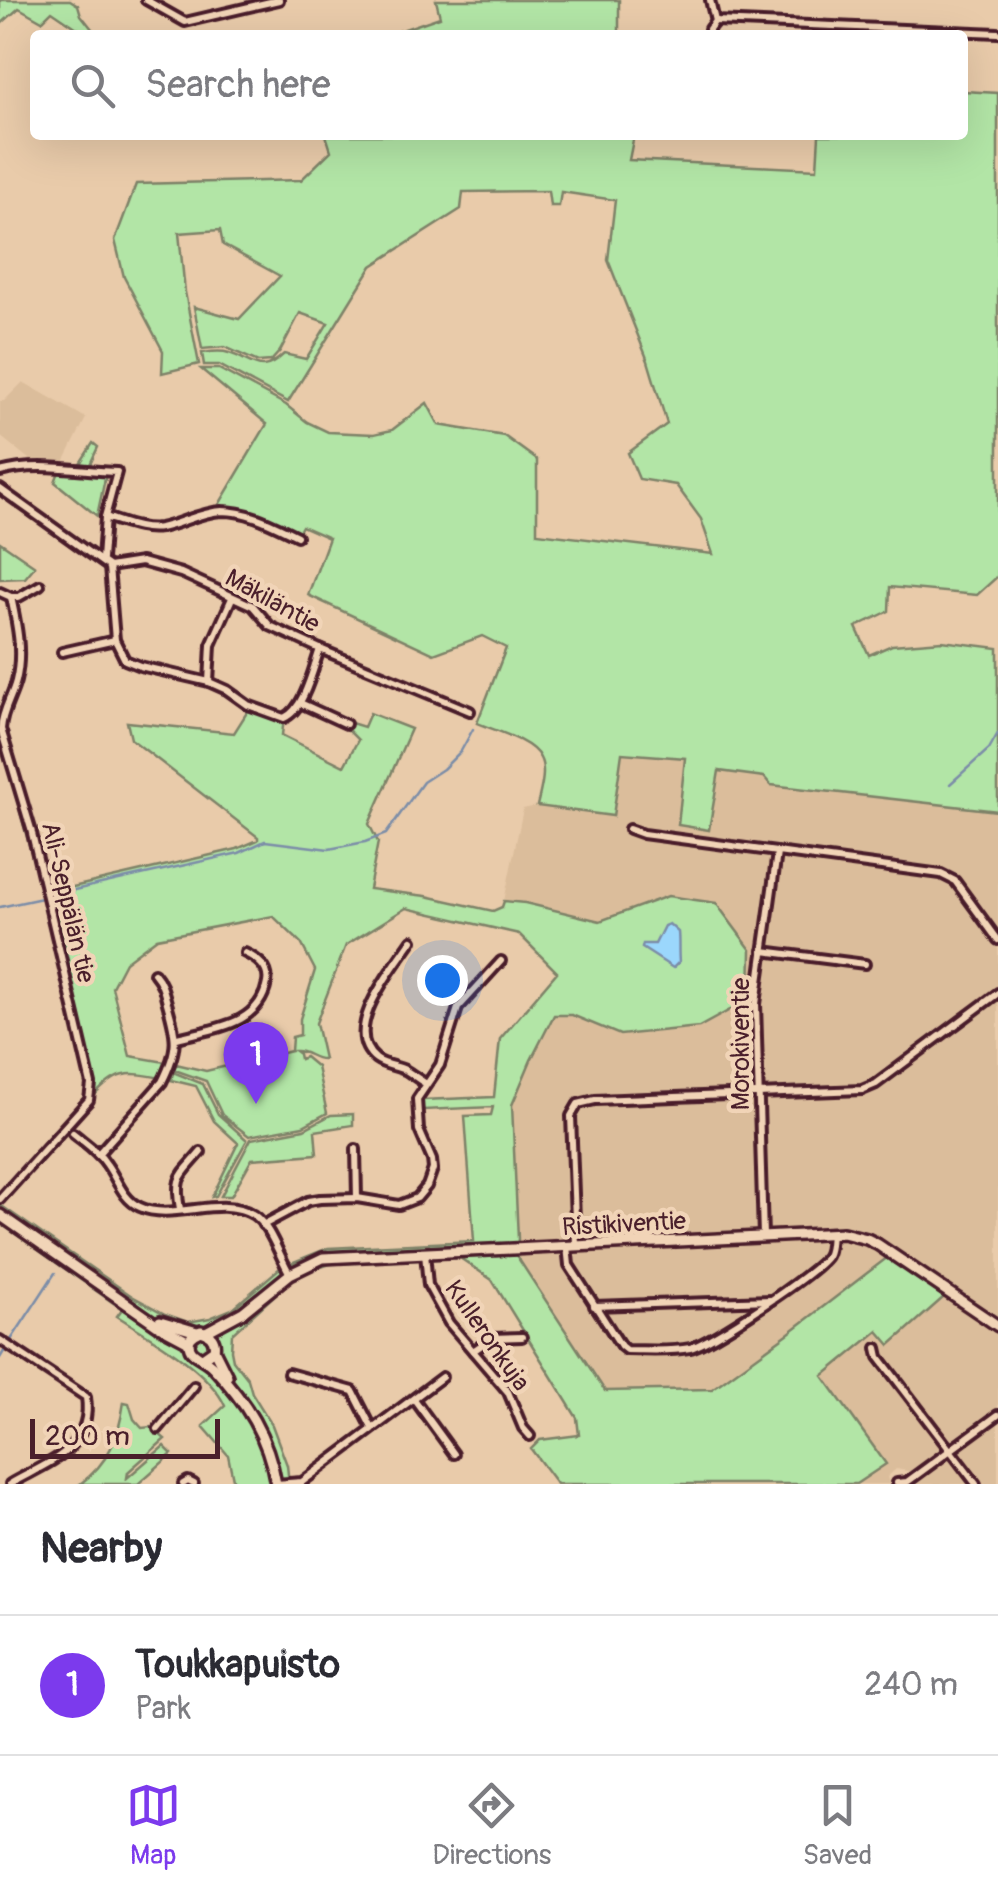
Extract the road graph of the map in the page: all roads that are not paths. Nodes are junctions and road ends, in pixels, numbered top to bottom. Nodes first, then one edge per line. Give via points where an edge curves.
1 (146, 0) edge
2 (280, 0) edge
3 (710, 0) edge
4 (715, 21) junction
5 (709, 30) edge
6 (927, 30) edge
7 (968, 32) edge
8 (998, 33) edge
9 (0, 472) edge
10 (0, 489) edge
11 (105, 517) junction
12 (297, 536) dead end
13 (102, 559) junction
14 (109, 567) junction
15 (40, 585) dead end
16 (0, 592) edge
17 (12, 597) junction
18 (232, 598) junction
19 (116, 640) junction
20 (320, 649) junction
21 (62, 652) dead end
22 (209, 682) junction
23 (300, 703) junction
24 (470, 711) dead end
25 (346, 724) dead end
26 (629, 829) dead end
27 (777, 853) junction
28 (412, 940) dead end
29 (998, 940) edge
30 (763, 951) junction
31 (246, 954) dead end
32 (502, 960) dead end
33 (864, 964) dead end
34 (154, 973) dead end
35 (998, 993) edge
36 (177, 1038) junction
37 (425, 1084) junction
38 (759, 1094) junction
39 (74, 1133) dead end
40 (356, 1148) dead end
41 (201, 1152) dead end
42 (98, 1154) junction
43 (357, 1198) junction
44 (0, 1199) edge
45 (180, 1209) junction
46 (0, 1215) edge
47 (263, 1225) junction
48 (831, 1234) junction
49 (763, 1236) junction
50 (571, 1245) junction
51 (425, 1252) junction
52 (290, 1274) junction
53 (771, 1300) junction
54 (594, 1306) junction
55 (243, 1312) junction
56 (144, 1314) junction
57 (998, 1326) edge
58 (201, 1332) junction
59 (522, 1337) dead end
60 (0, 1340) edge
61 (189, 1342) junction
62 (214, 1345) junction
63 (876, 1348) dead end
64 (473, 1352) junction
65 (204, 1357) junction
66 (288, 1373) dead end
67 (442, 1377) dead end
68 (194, 1386) dead end
69 (236, 1392) junction
70 (414, 1399) junction
71 (998, 1415) edge
72 (158, 1429) dead end
73 (372, 1429) junction
74 (530, 1436) dead end
75 (950, 1451) junction
76 (454, 1454) dead end
77 (304, 1483) edge
78 (10, 1484) edge
79 (182, 1484) edge
80 (194, 1484) edge
81 (276, 1484) edge
82 (897, 1484) edge
83 (976, 1484) edge

1 - 2 street via 185,22
3 - 4 street
4 - 5 street
4 - 6 street
7 - 8 street
9 - 11 street via 20,466 118,472
10 - 13 street
11 - 12 street via 158,528 221,511 250,514
11 - 13 street
13 - 14 street
14 - 18 street, Mäkiläntie via 141,562
14 - 19 street
15 - 17 street
16 - 17 street
17 - 44 street, Ali-Seppälän tie via 20,638 17,678 1,728 32,828 92,1084 88,1100
18 - 20 street, Mäkiläntie via 253,606 270,626
18 - 22 street via 210,645
19 - 21 street
19 - 22 street via 125,660
20 - 23 street
20 - 24 street, Mäkiläntie
22 - 23 street via 284,718
23 - 25 street
26 - 27 street
27 - 29 street via 950,877
27 - 30 street, Morokiventie
28 - 37 street via 374,996 363,1035 378,1060
30 - 33 street
30 - 38 street, Morokiventie via 756,1004
31 - 36 street via 269,975 259,1006 236,1021
32 - 37 street via 458,1008 440,1065
34 - 36 street
35 - 38 street via 869,1088
36 - 42 street via 162,1082
37 - 43 street via 417,1098 419,1130 432,1160 427,1186 398,1205
38 - 49 street, Morokiventie
38 - 50 street via 578,1104 571,1116
39 - 42 street
40 - 43 street
41 - 45 street via 176,1185
42 - 45 street via 137,1206
43 - 47 street via 320,1198
45 - 47 street via 236,1207
46 - 56 street
47 - 52 street
48 - 49 street, Ristikiventie
48 - 53 street via 821,1263
48 - 57 street, Ristikiventie via 878,1244
49 - 50 street, Ristikiventie
50 - 51 street, Ristikiventie
50 - 54 street via 568,1265
51 - 52 street, Ristikiventie via 323,1258
51 - 64 street, Kulleronkuja via 428,1285
52 - 55 street, Ristikiventie
53 - 54 street
53 - 54 street via 691,1348 626,1350
55 - 58 street, Ristikiventie
55 - 62 street, Ristikiventie
56 - 58 street
56 - 61 street
58 - 61 street
58 - 62 street
59 - 64 street via 492,1338
60 - 78 street via 86,1397 79,1438
61 - 65 street via 192,1354
62 - 65 street, Ristikiventie
62 - 69 street
63 - 75 street
64 - 74 street, Kulleronkuja via 508,1392
65 - 69 street
66 - 73 street via 353,1392
67 - 70 street
68 - 72 street
69 - 81 street via 265,1440
70 - 73 street
70 - 76 street
71 - 75 street
73 - 77 street
75 - 82 street
75 - 83 street
77 - 81 street
79 - 80 street

